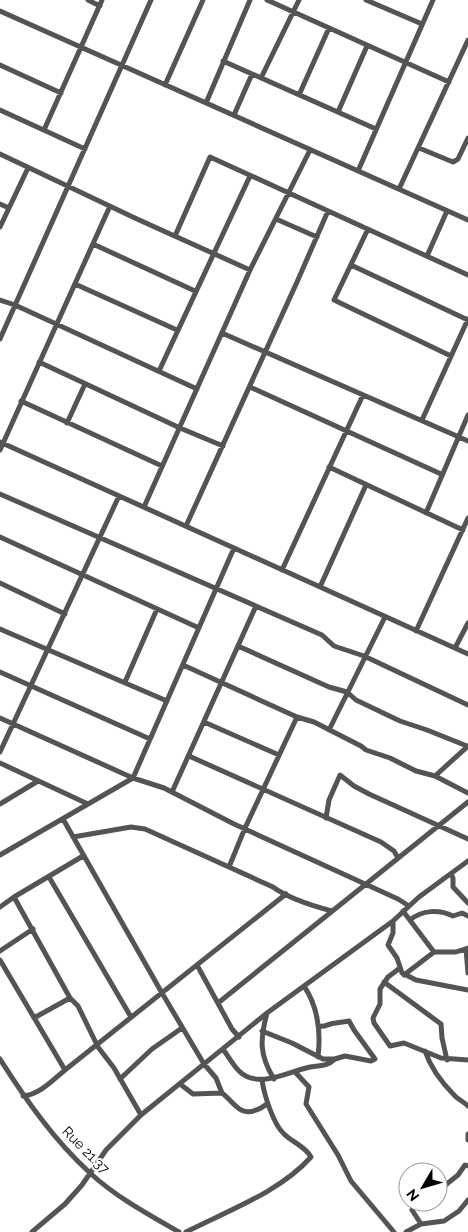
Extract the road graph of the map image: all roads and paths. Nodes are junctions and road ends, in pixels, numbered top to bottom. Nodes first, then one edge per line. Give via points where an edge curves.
1 (88, 0) edge
2 (152, 0) edge
3 (203, 0) edge
4 (250, 0) edge
5 (267, 0) edge
6 (299, 0) edge
7 (366, 0) edge
8 (433, 0) edge
9 (101, 3) edge
10 (0, 11) edge
11 (293, 12) junction
12 (422, 24) junction
13 (329, 28) junction
14 (468, 40) edge
15 (367, 46) junction
16 (81, 47) junction
17 (223, 62) junction
18 (405, 63) junction
19 (0, 66) edge
20 (122, 66) junction
21 (252, 74) junction
22 (261, 78) junction
23 (449, 82) junction
24 (165, 85) junction
25 (61, 93) junction
26 (299, 95) junction
27 (206, 103) junction
28 (1, 111) edge
29 (338, 112) junction
30 (234, 115) junction
31 (376, 129) junction
32 (44, 130) junction
33 (468, 138) edge
34 (419, 148) junction
35 (85, 149) junction
36 (310, 150) junction
37 (0, 154) edge
38 (28, 168) junction
39 (358, 171) junction
40 (250, 176) junction
41 (68, 187) junction
42 (399, 189) junction
43 (290, 193) junction
44 (0, 204) edge
45 (110, 206) junction
46 (9, 208) junction
47 (328, 211) junction
48 (447, 211) junction
49 (276, 219) junction
50 (468, 220) edge
51 (0, 226) edge
52 (368, 229) junction
53 (175, 236) junction
54 (317, 237) junction
55 (93, 244) junction
56 (214, 252) junction
57 (427, 256) junction
58 (351, 265) junction
59 (250, 270) junction
60 (468, 275) edge
61 (75, 284) junction
62 (195, 291) junction
63 (0, 300) edge
64 (15, 306) junction
65 (468, 320) edge
66 (56, 324) junction
67 (178, 330) junction
68 (222, 332) junction
69 (0, 339) edge
70 (265, 352) junction
71 (451, 356) junction
72 (39, 362) junction
73 (159, 372) junction
74 (85, 384) junction
75 (250, 387) junction
76 (197, 389) junction
77 (363, 394) junction
78 (21, 401) junction
79 (468, 415) edge
80 (422, 420) junction
81 (67, 423) junction
82 (180, 428) junction
83 (346, 431) junction
84 (458, 436) junction
85 (468, 441) edge
86 (2, 442) edge
87 (223, 446) junction
88 (0, 450) edge
89 (162, 466) junction
90 (329, 468) junction
91 (442, 474) junction
92 (366, 485) junction
93 (0, 494) edge
94 (119, 496) junction
95 (144, 507) junction
96 (426, 513) junction
97 (468, 518) edge
98 (186, 526) junction
99 (463, 530) junction
100 (0, 537) edge
101 (100, 538) junction
102 (234, 548) junction
103 (282, 570) junction
104 (83, 575) junction
105 (0, 583) edge
106 (320, 587) junction
107 (216, 589) junction
108 (256, 606) junction
109 (157, 609) junction
110 (65, 614) junction
111 (385, 617) junction
112 (468, 623) edge
113 (199, 628) junction
114 (0, 629) edge
115 (416, 631) junction
116 (238, 646) junction
117 (455, 648) junction
118 (48, 650) junction
119 (468, 654) edge
120 (364, 656) junction
121 (183, 665) junction
122 (0, 672) edge
123 (125, 682) junction
124 (222, 683) junction
125 (31, 686) junction
126 (347, 692) junction
127 (167, 701) junction
128 (468, 705) edge
129 (297, 717) junction
130 (0, 718) edge
131 (204, 722) junction
132 (13, 725) junction
133 (329, 730) junction
134 (150, 739) junction
135 (468, 746) edge
136 (0, 752) edge
137 (279, 754) junction
138 (189, 756) junction
139 (0, 763) edge
140 (435, 776) junction
141 (133, 778) junction
142 (38, 781) junction
143 (263, 789) junction
144 (172, 792) junction
145 (468, 793) edge
146 (468, 802) edge
147 (0, 804) edge
148 (88, 804) junction
149 (326, 818) junction
150 (63, 819) junction
151 (438, 826) junction
152 (245, 828) junction
153 (73, 837) junction
154 (468, 839) edge
155 (0, 856) edge
156 (84, 856) junction
157 (398, 858) junction
158 (468, 861) edge
159 (229, 867) junction
160 (451, 874) junction
161 (49, 877) junction
162 (366, 884) junction
163 (286, 894) junction
164 (14, 897) junction
165 (468, 903) edge
166 (409, 906) junction
167 (0, 907) edge
168 (332, 911) junction
169 (403, 912) junction
170 (468, 916) edge
171 (410, 920) junction
172 (393, 921) junction
173 (33, 929) junction
174 (467, 948) edge
175 (0, 951) edge
176 (434, 952) junction
177 (0, 960) edge
178 (197, 965) junction
179 (400, 968) junction
180 (468, 973) edge
181 (404, 975) junction
182 (384, 982) junction
183 (304, 986) junction
184 (468, 990) edge
185 (162, 994) junction
186 (70, 998) junction
187 (218, 1003) junction
188 (267, 1013) junction
189 (131, 1017) junction
190 (34, 1018) junction
191 (318, 1026) junction
192 (182, 1028) junction
193 (262, 1031) junction
194 (239, 1037) junction
195 (96, 1044) junction
196 (224, 1049) junction
197 (425, 1051) junction
198 (318, 1057) junction
199 (0, 1059) edge
200 (334, 1059) junction
201 (447, 1060) junction
202 (468, 1060) edge
203 (204, 1064) junction
204 (65, 1070) junction
205 (295, 1072) junction
206 (274, 1078) junction
207 (120, 1080) junction
208 (262, 1080) junction
209 (180, 1084) junction
210 (222, 1093) junction
211 (23, 1096) junction
212 (267, 1104) junction
213 (468, 1106) edge
214 (141, 1115) junction
215 (468, 1134) edge
216 (468, 1140) edge
217 (468, 1166) edge
218 (91, 1174) junction
219 (448, 1183) edge
220 (468, 1200) edge
221 (413, 1212) edge
222 (421, 1224) junction
223 (32, 1232) edge
224 (179, 1232) edge
225 (186, 1232) edge
226 (394, 1232) edge
227 (406, 1232) edge

1 - 9 street
2 - 20 street
3 - 24 street
4 - 17 street
5 - 11 street
6 - 11 street
7 - 12 street
8 - 12 street
9 - 16 street
10 - 16 street
11 - 13 street
11 - 22 street
12 - 18 street
13 - 15 street
13 - 26 street
14 - 23 street
15 - 18 street
15 - 29 street
16 - 20 street
16 - 25 street
17 - 21 street
17 - 27 street
18 - 23 street
18 - 31 street
19 - 25 street
20 - 24 street
20 - 35 street
21 - 22 street
21 - 30 street
22 - 26 street
23 - 34 street
24 - 27 street
25 - 32 street
26 - 29 street
27 - 30 street
28 - 32 street
29 - 31 street
30 - 36 street
31 - 39 street
32 - 35 street
33 - 34 street via 458,159 453,162
34 - 42 street
35 - 41 street
36 - 39 street
36 - 43 street
37 - 38 street
38 - 41 street
38 - 46 street
39 - 42 street
40 - 43 street
40 - 53 street via 210,157
40 - 56 street
41 - 45 street
41 - 64 street
42 - 48 street
43 - 47 street
43 - 49 street
44 - 46 street
45 - 53 street
45 - 55 street
46 - 51 street
47 - 52 street
47 - 54 street
48 - 50 street
48 - 57 street
49 - 54 street
49 - 59 street
52 - 57 street
52 - 58 street
53 - 56 street
54 - 70 street
55 - 61 street
55 - 62 street
56 - 59 street
56 - 62 street
57 - 60 street
58 - 65 street
58 - 71 street via 334,300
59 - 68 street
61 - 66 street
61 - 67 street
62 - 67 street
63 - 64 street
64 - 66 street
64 - 69 street
65 - 71 street
66 - 72 street
66 - 73 street
67 - 73 street
68 - 70 street
68 - 76 street
70 - 75 street
70 - 77 street
71 - 80 street
72 - 74 street
72 - 78 street
73 - 76 street
74 - 81 street
74 - 82 street
75 - 83 street
75 - 87 street
76 - 82 street
77 - 80 street
77 - 83 street
78 - 81 street
78 - 86 street
79 - 84 street
80 - 84 street
81 - 89 street
82 - 87 street
82 - 89 street
83 - 90 street
83 - 91 street
84 - 85 street
84 - 91 street
86 - 88 street
86 - 94 street
87 - 98 street
89 - 95 street
90 - 92 street
90 - 103 street
91 - 96 street
92 - 96 street
92 - 106 street
93 - 101 street
94 - 95 street
94 - 101 street
95 - 98 street
96 - 99 street
97 - 99 street
98 - 102 street
99 - 115 street
100 - 104 street
101 - 104 street
101 - 107 street
102 - 103 street
102 - 107 street
103 - 106 street
104 - 109 street
104 - 110 street
105 - 110 street
106 - 111 street
107 - 108 street
107 - 113 street
108 - 116 street
108 - 120 street via 322,636 334,646
109 - 113 street
109 - 123 street
110 - 118 street
111 - 115 street
111 - 120 street
112 - 117 street
113 - 121 street
114 - 118 street
115 - 117 street
116 - 124 street
116 - 126 street
117 - 119 street
118 - 123 street
118 - 125 street
120 - 126 street
120 - 128 street
121 - 124 street
121 - 127 street
122 - 125 street
123 - 127 street
124 - 129 street
124 - 131 street
125 - 132 street
125 - 134 street
126 - 133 street
126 - 135 street via 356,700 400,721
127 - 134 street
129 - 133 street
129 - 137 street
130 - 132 street
131 - 137 street
131 - 138 street
132 - 136 street
132 - 141 street
133 - 140 street via 366,750
134 - 141 street
135 - 140 street
137 - 143 street
138 - 143 street
138 - 144 street
139 - 142 street
140 - 145 street
141 - 144 street
141 - 148 street
142 - 147 street
142 - 148 street
143 - 149 street
143 - 152 street
144 - 152 street
146 - 151 street
148 - 150 street
149 - 151 street via 329,800 340,775 358,788
149 - 157 street via 381,842
150 - 153 street
150 - 155 street
151 - 154 street
151 - 157 street
152 - 159 street
152 - 162 street
153 - 156 street
153 - 159 street via 131,827 145,829
156 - 161 street
156 - 185 street
157 - 162 street
158 - 160 street
159 - 163 street
160 - 165 street via 453,886
160 - 166 street
161 - 164 street
161 - 189 street
162 - 166 street
162 - 168 street
163 - 168 street
163 - 178 street
164 - 167 street
164 - 173 street
166 - 169 street
168 - 187 street
169 - 171 street
169 - 172 street
170 - 171 street via 425,912
171 - 176 street
172 - 179 street via 388,945
172 - 183 street
173 - 175 street
173 - 186 street
174 - 176 street via 456,952
174 - 180 street
176 - 181 street
177 - 190 street
178 - 185 street
178 - 187 street
179 - 181 street
179 - 182 street
181 - 184 street
182 - 197 street via 374,1023 390,1046 404,1042
182 - 201 street via 441,1024
183 - 188 street
183 - 191 street via 316,1012
185 - 189 street
185 - 192 street
186 - 190 street
186 - 195 street via 78,1006
187 - 194 street
188 - 193 street
188 - 194 street
189 - 195 street
190 - 204 street
191 - 198 street
191 - 200 street via 350,1021 375,1059 346,1056
192 - 203 street
192 - 207 street via 152,1048
193 - 198 street via 292,1042
193 - 206 street via 264,1057
194 - 196 street
195 - 204 street
195 - 207 street
196 - 203 street
196 - 208 street via 240,1072
197 - 201 street
197 - 213 street via 438,1077
198 - 200 street
199 - 211 street, Rue 21.37
200 - 205 street via 321,1067
201 - 202 street
203 - 209 street
203 - 210 street via 216,1078
204 - 211 street via 37,1092
205 - 206 street
205 - 226 street via 309,1087 306,1104 351,1181
206 - 208 street
207 - 214 street
208 - 212 street
209 - 210 street via 193,1094
209 - 214 street
210 - 212 street via 245,1112
211 - 218 street, Rue 21.37
212 - 225 street via 281,1132 311,1157 272,1188
214 - 218 street via 106,1150
215 - 216 street
217 - 219 street via 465,1165
218 - 223 street
218 - 224 street, Rue 21.37
220 - 222 street via 444,1221
221 - 222 street
222 - 227 street

